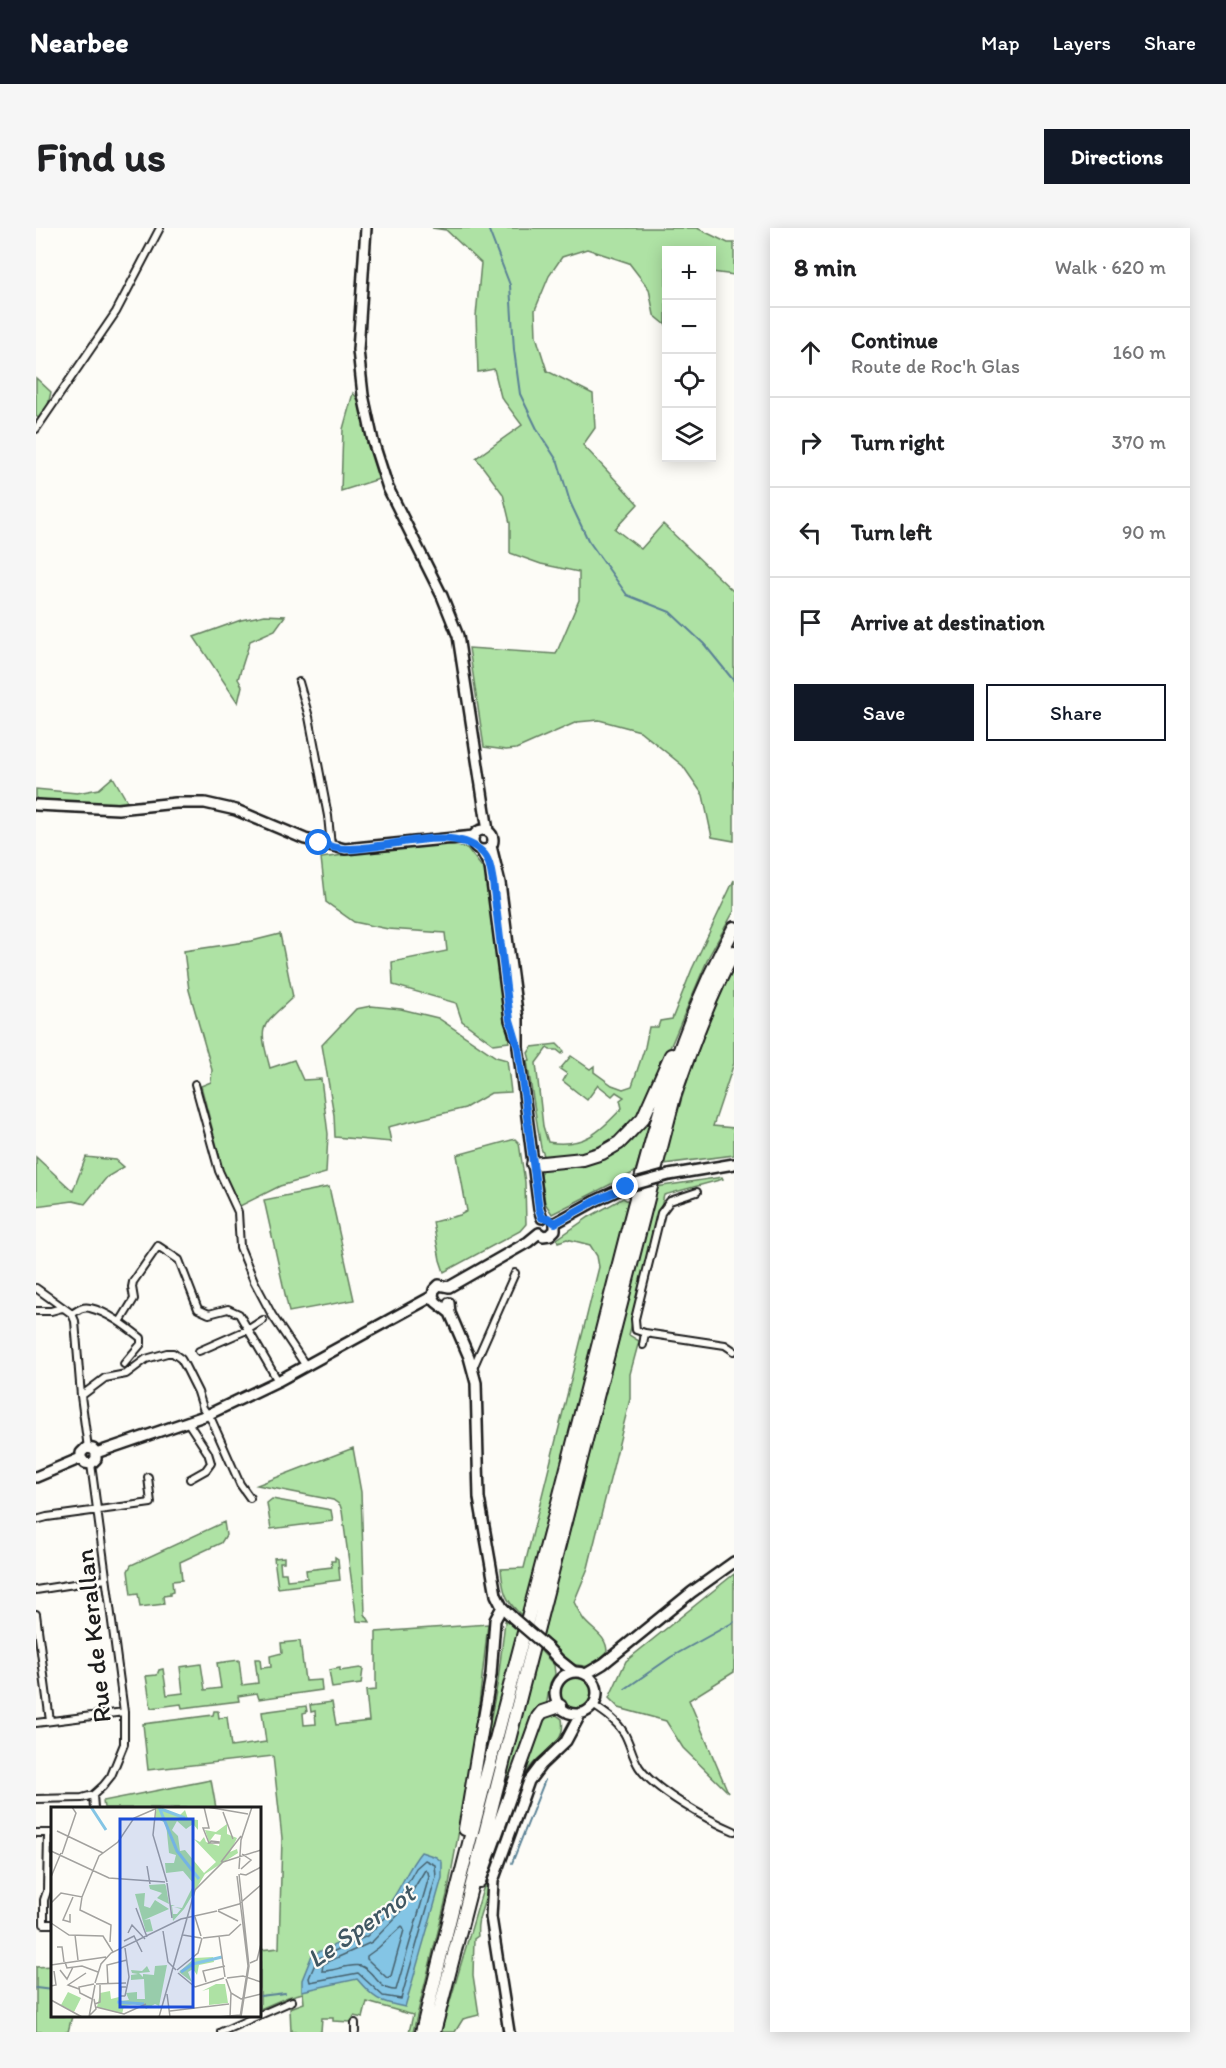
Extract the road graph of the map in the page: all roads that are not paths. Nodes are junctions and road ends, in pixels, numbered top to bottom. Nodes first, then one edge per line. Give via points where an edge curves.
1 (160, 228) edge
2 (366, 228) edge
3 (36, 429) edge
4 (299, 682) dead end
5 (36, 805) edge
6 (480, 833) junction
7 (444, 838) junction
8 (331, 846) junction
9 (491, 846) junction
10 (479, 849) junction
11 (734, 928) edge
12 (734, 952) edge
13 (711, 970) junction
14 (518, 1047) junction
15 (195, 1084) dead end
16 (533, 1164) junction
17 (734, 1164) edge
18 (697, 1192) dead end
19 (542, 1218) junction
20 (555, 1223) junction
21 (538, 1233) junction
22 (515, 1273) dead end
23 (449, 1287) junction
24 (36, 1288) edge
25 (433, 1296) junction
26 (445, 1303) junction
27 (62, 1308) junction
28 (36, 1311) edge
29 (72, 1314) junction
30 (263, 1320) dead end
31 (120, 1322) junction
32 (249, 1329) junction
33 (645, 1333) junction
34 (643, 1345) dead end
35 (199, 1351) dead end
36 (734, 1351) edge
37 (123, 1364) dead end
38 (306, 1366) junction
39 (473, 1368) junction
40 (278, 1381) junction
41 (81, 1396) junction
42 (207, 1414) junction
43 (187, 1421) junction
44 (92, 1450) junction
45 (81, 1458) junction
46 (91, 1464) junction
47 (36, 1477) edge
48 (148, 1477) dead end
49 (190, 1479) dead end
50 (250, 1498) dead end
51 (98, 1510) junction
52 (36, 1520) edge
53 (734, 1562) edge
54 (106, 1580) junction
55 (36, 1590) edge
56 (502, 1607) junction
57 (36, 1614) edge
58 (559, 1660) junction
59 (603, 1664) junction
60 (40, 1665) edge
61 (574, 1672) junction
62 (586, 1674) junction
63 (560, 1679) junction
64 (595, 1683) junction
65 (593, 1705) junction
66 (564, 1709) junction
67 (123, 1712) junction
68 (581, 1713) junction
69 (50, 1721) junction
70 (483, 1721) joint
71 (36, 1723) edge
72 (570, 1733) junction
73 (93, 1796) junction
74 (36, 1799) edge
75 (94, 1807) edge
76 (734, 1831) edge
77 (36, 1833) edge
78 (50, 1833) edge
79 (457, 1885) junction
80 (50, 1891) edge
81 (465, 1907) junction
82 (51, 1924) edge
83 (292, 2001) dead end
84 (261, 2014) edge
85 (254, 2017) edge
86 (355, 2023) dead end
87 (221, 2032) edge
88 (355, 2032) edge
89 (422, 2032) edge
90 (434, 2032) edge
91 (509, 2032) edge

1 - 3 street via 116,312
2 - 6 street via 358,350 363,395 387,488 458,636 484,807
4 - 8 street via 309,717
5 - 8 street via 118,809 205,803 236,810
6 - 7 street
6 - 9 street via 493,837
6 - 10 street via 474,844
7 - 8 street via 361,849
7 - 10 street
9 - 10 street
9 - 14 street via 512,970
10 - 14 street via 490,867 510,1020
11 - 13 highway
12 - 81 highway via 674,1097
13 - 16 highway via 643,1118 619,1143 602,1153
13 - 79 highway via 673,1070 648,1155
14 - 16 street
15 - 38 street via 219,1171 238,1212 240,1247 272,1315
16 - 19 street
17 - 20 street, bridge via 626,1187
18 - 33 street via 670,1201 662,1213 635,1318 636,1330
19 - 20 street
19 - 21 street via 537,1223
20 - 21 street via 550,1235
21 - 23 street
22 - 39 street
23 - 25 street via 439,1285
23 - 26 street via 452,1294
24 - 27 street
25 - 26 street via 436,1302
25 - 38 street
26 - 39 street
27 - 28 street
27 - 29 street
29 - 31 street via 90,1308
29 - 41 street
30 - 32 street
31 - 32 street via 134,1299 133,1282 158,1245 179,1260 198,1309 209,1314 234,1310
31 - 37 street via 141,1338 141,1344
32 - 35 street
32 - 40 street
33 - 34 street
33 - 36 street via 725,1345
38 - 40 street
39 - 56 street via 479,1498 496,1595
40 - 42 street
41 - 42 street via 105,1378 126,1374 146,1359 173,1353 185,1366
41 - 44 street
42 - 43 street
42 - 50 street
43 - 44 street
43 - 49 street via 211,1463
44 - 45 street via 82,1451
44 - 46 street via 96,1459
45 - 46 street
45 - 47 street
46 - 51 street, Rue de Kerallan
48 - 51 street via 151,1503
51 - 52 street
51 - 54 street, Rue de Kerallan
53 - 59 street
54 - 55 street
54 - 67 street, Rue de Kerallan
56 - 58 street, bridge
56 - 70 street via 495,1620
57 - 60 street
58 - 61 street
58 - 63 street
59 - 62 street
59 - 64 street
60 - 69 street
61 - 62 street
61 - 63 street
62 - 64 street
63 - 66 street via 555,1692
64 - 65 street via 597,1695
65 - 68 street
65 - 76 street via 611,1717 624,1733 638,1766 655,1785
66 - 68 street
66 - 72 street
66 - 81 highway via 542,1712 538,1717 477,1888
67 - 69 street
67 - 73 street, Rue de Kerallan via 124,1744 119,1760
68 - 72 street
69 - 71 street
70 - 79 highway
72 - 91 street via 529,1781 493,1881 491,1917
73 - 74 street
73 - 75 street
77 - 78 street
78 - 80 street
79 - 89 highway
80 - 82 street via 44,1900 44,1924
81 - 90 highway
83 - 84 street
85 - 87 street
86 - 88 street

